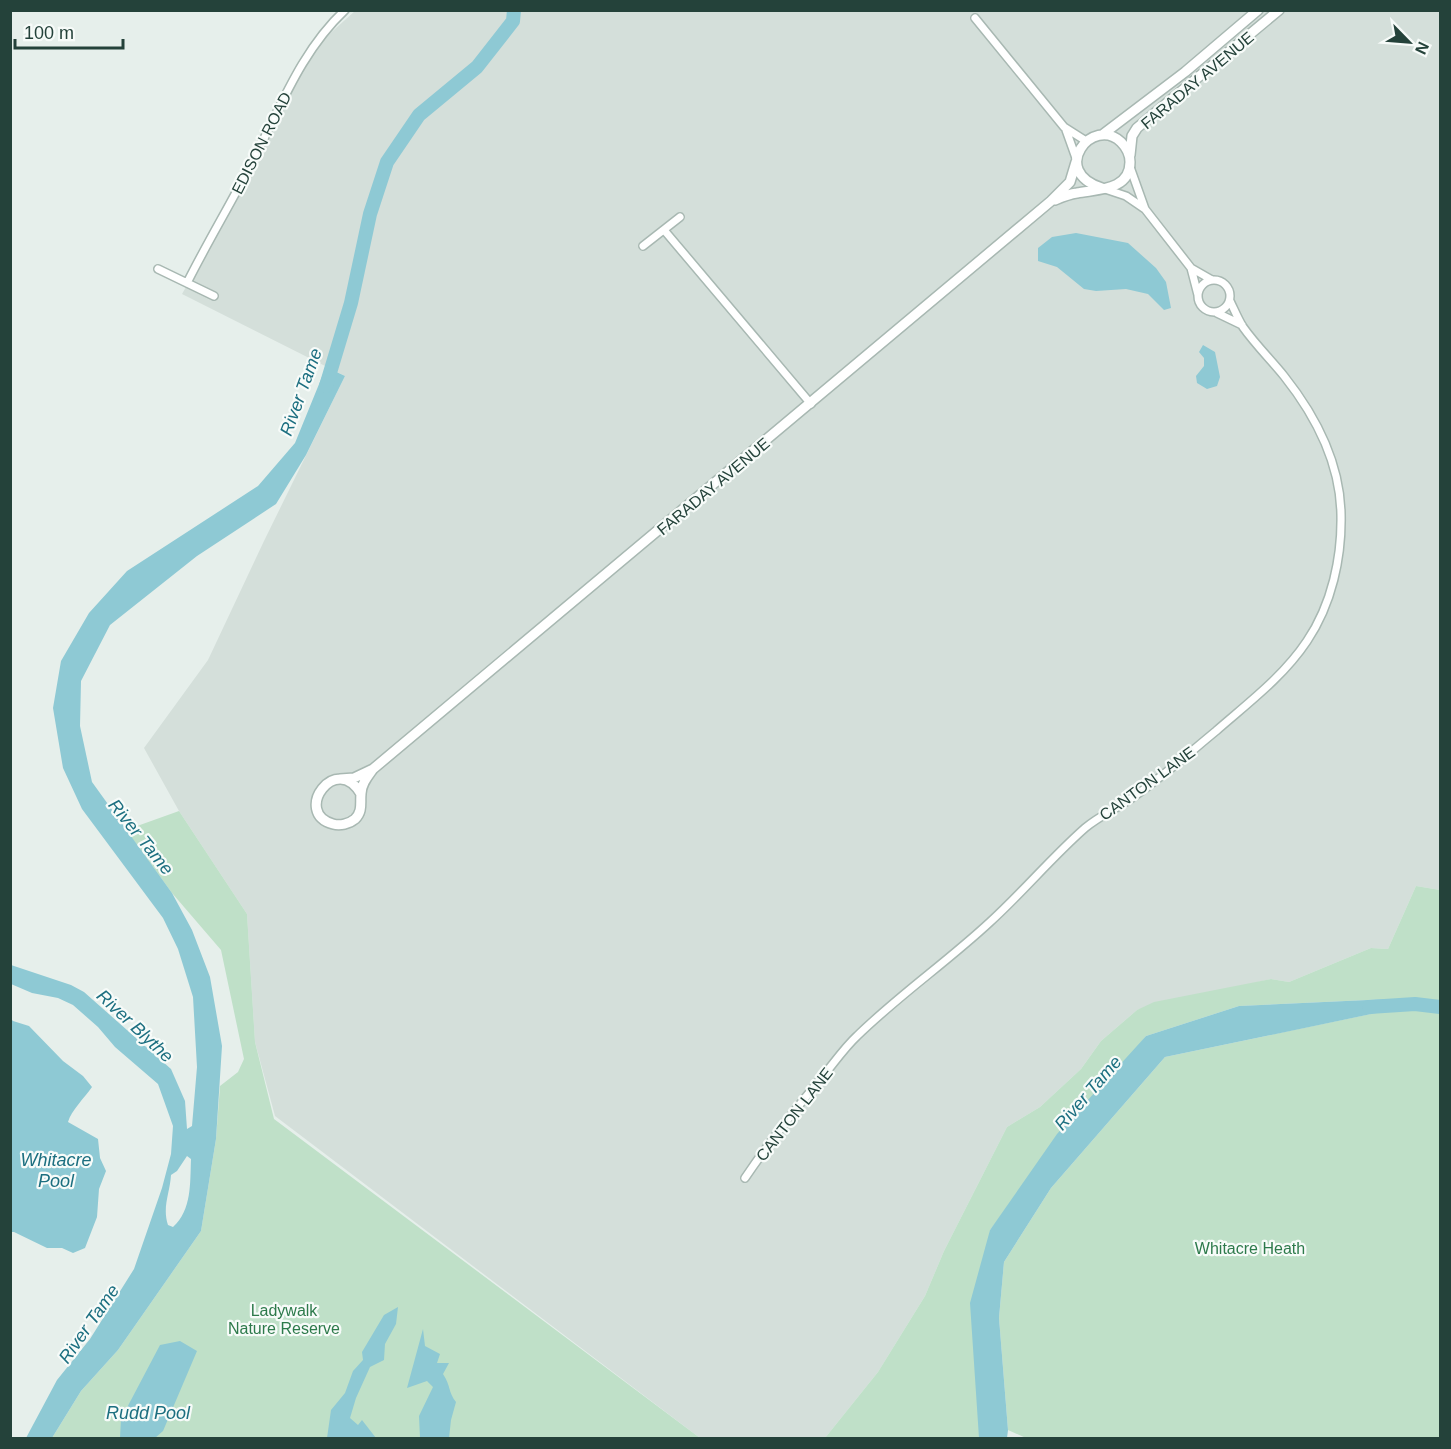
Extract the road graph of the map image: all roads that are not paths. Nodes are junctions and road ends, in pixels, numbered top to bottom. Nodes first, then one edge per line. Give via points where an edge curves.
1 (345, 10) edge
2 (1258, 10) edge
3 (1279, 10) edge
4 (975, 18) dead end
5 (1065, 127) junction
6 (1102, 135) junction
7 (1086, 141) junction
8 (1076, 160) junction
9 (1130, 162) junction
10 (1103, 189) junction
11 (1051, 201) junction
12 (1145, 209) junction
13 (680, 217) dead end
14 (664, 230) junction
15 (643, 246) dead end
16 (1191, 268) junction
17 (158, 269) dead end
18 (1212, 280) junction
19 (187, 283) junction
20 (1198, 295) junction
21 (214, 296) dead end
22 (1230, 301) junction
23 (1217, 313) junction
24 (1242, 325) junction
25 (811, 404) junction
26 (373, 769) junction
27 (340, 779) junction
28 (361, 794) junction
29 (745, 1178) dead end

1 - 19 street, EDISON ROAD via 321,35 302,64
2 - 6 street, FARADAY AVENUE
3 - 9 street, FARADAY AVENUE via 1137,128 1132,136
4 - 5 street
5 - 7 street
5 - 8 street
6 - 7 street
6 - 9 street via 1118,139
7 - 8 street
8 - 10 street via 1079,174 1089,184
8 - 11 street, FARADAY AVENUE via 1070,182
9 - 10 street via 1120,183
9 - 12 street
10 - 11 street, FARADAY AVENUE
10 - 12 street via 1126,196
11 - 25 street, FARADAY AVENUE
12 - 16 street
13 - 14 street
14 - 15 street
14 - 25 street
16 - 18 street
16 - 20 street
17 - 19 street
18 - 20 street via 1202,285
18 - 22 street via 1225,284
19 - 21 street
20 - 23 street via 1201,307
22 - 23 street
22 - 24 street, CANTON LANE
23 - 24 street, CANTON LANE
24 - 29 street, CANTON LANE via 1304,404 1329,450 1336,475 1341,512 1336,571 1307,641 1264,689 1174,766 1087,826 1018,897 855,1038
25 - 26 street, FARADAY AVENUE
26 - 27 street, FARADAY AVENUE via 354,778
26 - 28 street, FARADAY AVENUE
27 - 28 street via 352,783
27 - 28 street via 328,782 317,796 319,812 327,822 340,825 354,819 362,807

